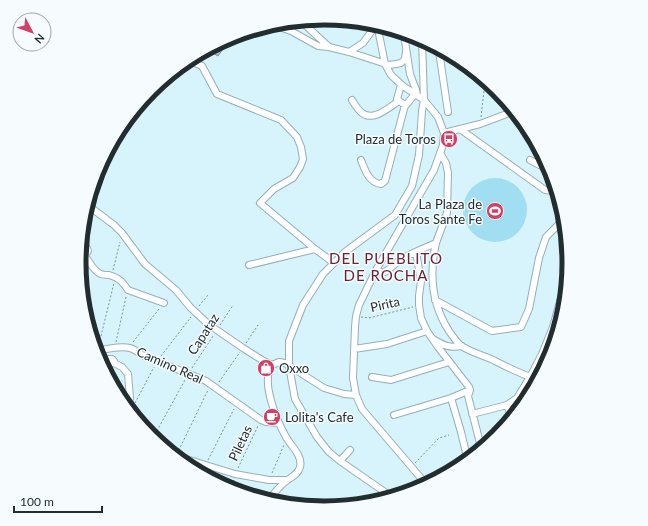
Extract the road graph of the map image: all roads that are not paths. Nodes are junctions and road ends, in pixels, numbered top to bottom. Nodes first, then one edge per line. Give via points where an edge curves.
1 (307, 26) edge
2 (284, 29) edge
3 (372, 30) edge
4 (379, 32) edge
5 (405, 39) edge
6 (330, 47) junction
7 (422, 47) edge
8 (406, 51) junction
9 (349, 52) junction
10 (440, 55) edge
11 (195, 63) edge
12 (385, 64) junction
13 (401, 85) junction
14 (416, 95) junction
15 (352, 100) dead end
16 (424, 100) junction
17 (402, 103) junction
18 (448, 112) dead end
19 (509, 113) edge
20 (460, 129) junction
21 (444, 133) junction
22 (440, 153) junction
23 (361, 160) dead end
24 (530, 160) dead end
25 (541, 166) edge
26 (551, 191) edge
27 (93, 209) edge
28 (558, 224) edge
29 (436, 243) junction
30 (315, 249) junction
31 (416, 252) junction
32 (86, 260) edge
33 (334, 263) junction
34 (249, 265) dead end
35 (376, 270) junction
36 (435, 300) junction
37 (164, 303) road end
38 (555, 320) edge
39 (427, 331) junction
40 (433, 339) junction
41 (462, 346) junction
42 (354, 349) junction
43 (103, 350) edge
44 (106, 359) edge
45 (450, 362) junction
46 (109, 363) edge
47 (114, 363) junction
48 (272, 365) junction
49 (289, 366) junction
50 (536, 370) edge
51 (372, 377) dead end
52 (533, 378) edge
53 (530, 381) edge
54 (470, 390) junction
55 (356, 395) junction
56 (451, 398) junction
57 (130, 400) edge
58 (507, 405) junction
59 (509, 413) edge
60 (472, 414) junction
61 (394, 415) dead end
62 (280, 423) junction
63 (480, 443) edge
64 (350, 450) dead end
65 (466, 454) edge
66 (191, 461) edge
67 (340, 461) junction
68 (422, 479) edge
69 (286, 480) junction
70 (278, 489) junction
71 (386, 493) edge
72 (273, 495) edge
73 (277, 496) edge

1 - 6 street
2 - 6 street via 318,46
3 - 9 street via 363,43
4 - 12 street
5 - 8 street
6 - 9 street
7 - 16 street
8 - 12 street via 405,59 401,63
8 - 14 street
9 - 12 street
10 - 18 street
11 - 30 street via 202,66 217,94 281,120 297,137 303,158 300,167 293,178 274,189 260,202
12 - 13 street
13 - 14 street
13 - 17 street via 397,99
14 - 16 street
14 - 17 street via 406,105
15 - 17 street via 361,112 368,116 378,115
16 - 21 street via 438,117
16 - 33 street via 419,155 412,186 396,215
17 - 23 street via 386,180 381,184 374,182
19 - 20 street
20 - 21 street
20 - 26 street via 545,190
21 - 22 street
22 - 29 street via 446,163 448,174 447,213
22 - 35 street via 434,170
24 - 25 street
27 - 48 street via 122,233 145,264 176,290 194,312 243,348
28 - 36 street via 546,237 539,258 530,309 521,327 492,331
29 - 31 street
29 - 36 street via 432,259
30 - 33 street
30 - 34 street
31 - 35 street via 393,264 386,272
31 - 39 street via 421,281 419,305
32 - 37 street via 100,274 113,276 122,281 128,290
33 - 49 street via 323,274 303,305 289,341
35 - 42 street via 359,305
36 - 41 street via 452,336
38 - 50 street
39 - 40 street
39 - 42 street via 387,344
40 - 41 street via 452,348
40 - 45 street
41 - 52 street
42 - 55 street via 353,378
43 - 62 street, Camino Real via 129,347 134,349 142,355 206,381 261,420
44 - 47 street via 112,359
45 - 51 street via 391,380
45 - 54 street
46 - 47 street
47 - 57 street via 128,374
48 - 49 street via 279,362
48 - 62 street via 268,379 270,396
49 - 55 street via 324,388
49 - 67 street via 295,399 317,437
53 - 58 street via 517,398
54 - 56 street
54 - 60 street via 468,396
55 - 68 street via 367,416
56 - 61 street
56 - 65 street
58 - 59 street
58 - 60 street
60 - 63 street
62 - 69 street via 301,460 298,471
64 - 67 street
66 - 69 street via 235,474
67 - 71 street
69 - 70 street
70 - 72 street
70 - 73 street

